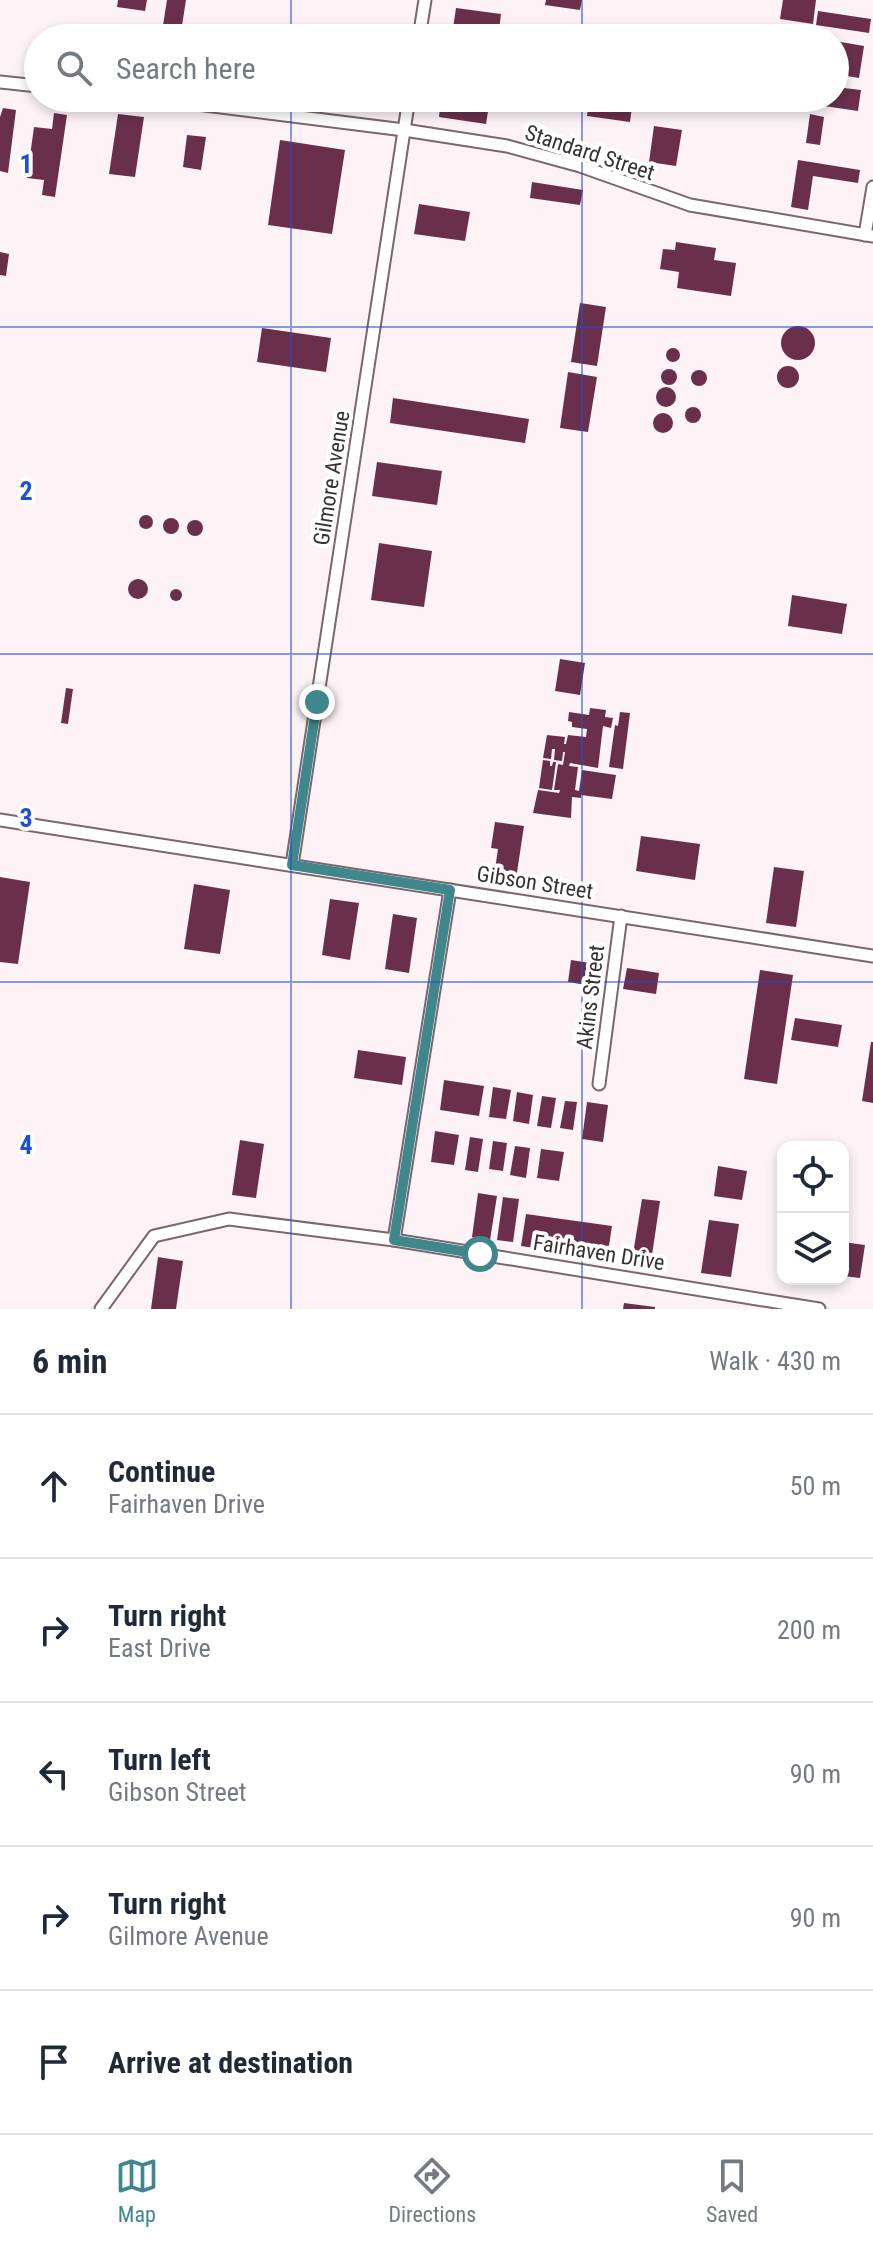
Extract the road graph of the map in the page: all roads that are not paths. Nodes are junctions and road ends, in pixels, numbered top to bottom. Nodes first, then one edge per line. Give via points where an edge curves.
1 (425, 0) edge
2 (421, 24) edge
3 (0, 82) edge
4 (24, 85) edge
5 (261, 112) edge
6 (407, 112) edge
7 (404, 130) junction
8 (873, 187) edge
9 (869, 236) edge
10 (0, 820) edge
11 (292, 865) junction
12 (450, 890) junction
13 (621, 916) junction
14 (873, 956) edge
15 (599, 1084) dead end
16 (394, 1240) junction
17 (101, 1309) edge
18 (819, 1309) edge

1 - 2 street
3 - 4 street
5 - 7 street, Standard Street
6 - 7 street, Gilmore Avenue
7 - 9 street, Standard Street via 544,155 714,211
7 - 11 street, Gilmore Avenue
8 - 9 street
10 - 11 street, Gibson Street
11 - 12 street, Gibson Street
12 - 13 street, Gibson Street
12 - 16 street
13 - 14 street, Gibson Street
13 - 15 street, Akins Street
16 - 17 street, Fairhaven Drive via 229,1219 154,1236
16 - 18 street, Fairhaven Drive

